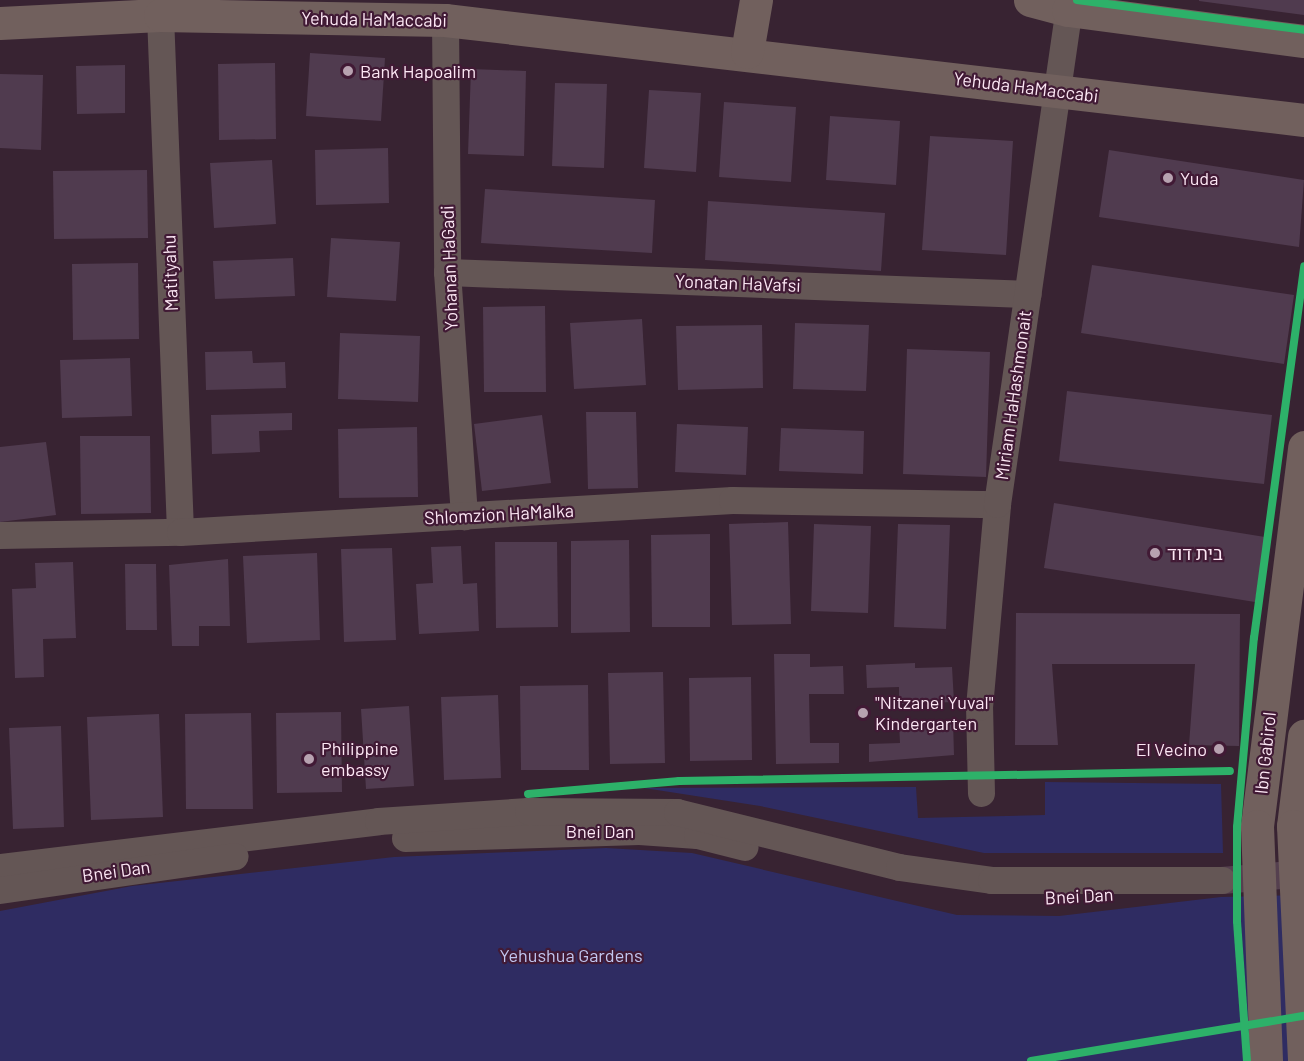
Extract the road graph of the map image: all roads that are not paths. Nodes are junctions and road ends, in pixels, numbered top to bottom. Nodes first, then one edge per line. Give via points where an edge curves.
1 (756, 0) edge
2 (1030, 0) edge
3 (1069, 5) edge
4 (160, 15) junction
5 (445, 20) junction
6 (0, 23) edge
7 (1304, 41) edge
8 (747, 52) junction
9 (1059, 92) junction
10 (1304, 120) edge
11 (447, 272) junction
12 (1029, 294) junction
13 (1304, 447) edge
14 (997, 504) junction
15 (464, 516) junction
16 (180, 532) junction
17 (0, 535) edge
18 (1304, 736) edge
19 (981, 793) dead end
20 (0, 867) edge
21 (0, 890) edge
22 (1266, 1061) edge
23 (1304, 1061) edge

1 - 8 street
2 - 3 street
3 - 7 street
3 - 9 street, Miriam HaHashmonait
4 - 5 street, Yehuda HaMaccabi
4 - 6 street, Yehuda HaMaccabi
4 - 16 street, Matityahu
5 - 8 street, Yehuda HaMaccabi
5 - 11 street, Yohanan HaGadi
8 - 9 street, Yehuda HaMaccabi
9 - 10 street, Yehuda HaMaccabi
9 - 12 street, Miriam HaHashmonait
11 - 12 street, Yonatan HaVafsi
11 - 15 street, Yohanan HaGadi
12 - 14 street, Miriam HaHashmonait
13 - 22 street, Ibn Gabirol, bridge via 1257,826
14 - 15 street, Shlomzion HaMalka via 732,500
14 - 19 street, Miriam HaHashmonait via 979,707
15 - 16 street, Shlomzion HaMalka
16 - 17 street, Shlomzion HaMalka
18 - 23 street, Ibn Gabirol, bridge via 1293,826
20 - 21 street, Bnei Dan via 378,821 528,811 677,812 936,873 1062,884 1209,881 1067,899 991,897 874,879 697,835 529,831 381,839 114,870

